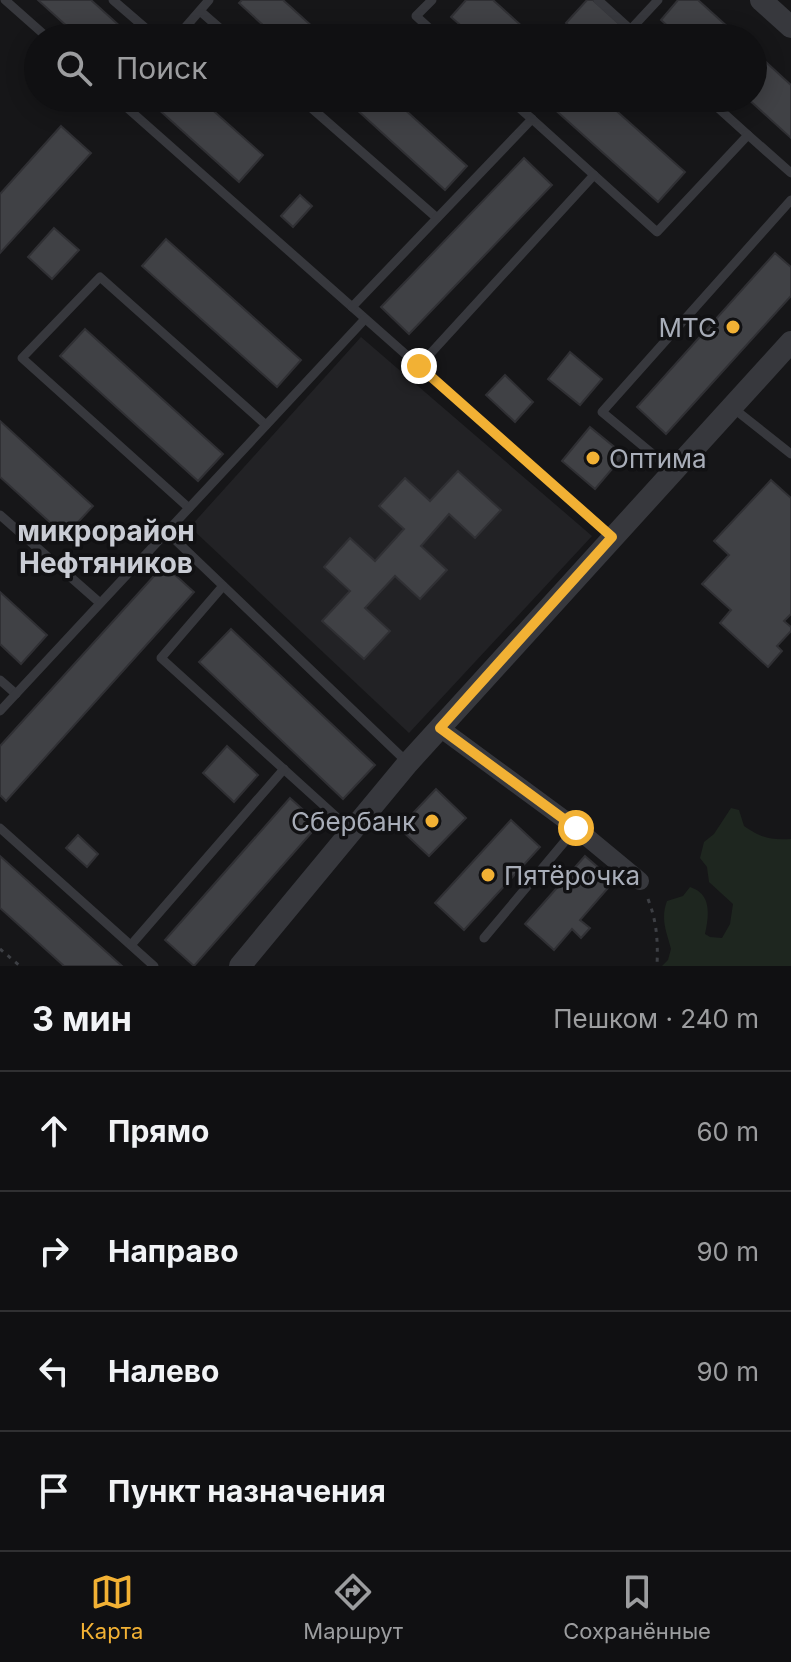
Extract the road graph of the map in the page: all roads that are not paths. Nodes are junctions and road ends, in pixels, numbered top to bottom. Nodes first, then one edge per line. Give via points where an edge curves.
1 (5, 0) edge
2 (113, 0) edge
3 (209, 0) edge
4 (432, 0) edge
5 (598, 0) edge
6 (658, 0) edge
7 (761, 0) edge
8 (200, 11) junction
9 (32, 24) edge
10 (141, 24) edge
11 (188, 24) edge
12 (215, 24) edge
13 (425, 24) edge
14 (625, 24) edge
15 (636, 24) edge
16 (791, 27) edge
17 (132, 112) edge
18 (316, 112) edge
19 (524, 112) edge
20 (723, 112) edge
21 (532, 119) junction
22 (748, 135) junction
23 (791, 173) edge
24 (594, 175) junction
25 (791, 200) edge
26 (437, 218) junction
27 (352, 307) junction
28 (365, 319) junction
29 (791, 342) edge
30 (419, 366) junction
31 (731, 406) junction
32 (266, 425) junction
33 (791, 454) edge
34 (672, 470) junction
35 (189, 508) junction
36 (0, 515) edge
37 (167, 532) junction
38 (612, 537) junction
39 (223, 586) junction
40 (100, 603) junction
41 (0, 680) edge
42 (16, 694) junction
43 (0, 711) edge
44 (440, 728) junction
45 (408, 763) junction
46 (284, 769) junction
47 (0, 828) edge
48 (576, 828) junction
49 (352, 831) junction
50 (640, 881) dead end
51 (484, 938) dead end
52 (131, 945) junction
53 (154, 966) edge
54 (240, 966) edge

1 - 9 lane
2 - 10 lane
3 - 8 lane
4 - 13 lane via 416,16
5 - 14 lane
6 - 15 lane
7 - 16 street
8 - 11 lane
8 - 12 lane
17 - 27 lane
18 - 26 lane
19 - 21 lane
20 - 22 lane
21 - 24 lane
21 - 26 lane
22 - 23 lane
22 - 24 lane via 657,232
24 - 30 lane
25 - 34 lane via 602,412
26 - 27 lane
27 - 28 lane
28 - 30 lane
28 - 32 lane
29 - 31 street
30 - 38 lane
31 - 33 lane
31 - 34 street
32 - 35 lane
32 - 35 lane via 100,277 22,358
34 - 38 street
35 - 37 lane
36 - 40 lane
37 - 39 lane
37 - 40 lane
38 - 44 street
39 - 45 lane
39 - 46 lane via 161,658
40 - 42 lane
41 - 42 lane
42 - 43 lane
44 - 45 street
44 - 48 street
45 - 49 street
46 - 49 lane
46 - 52 lane
47 - 52 lane
48 - 50 street
48 - 51 lane
49 - 54 street
52 - 53 lane

